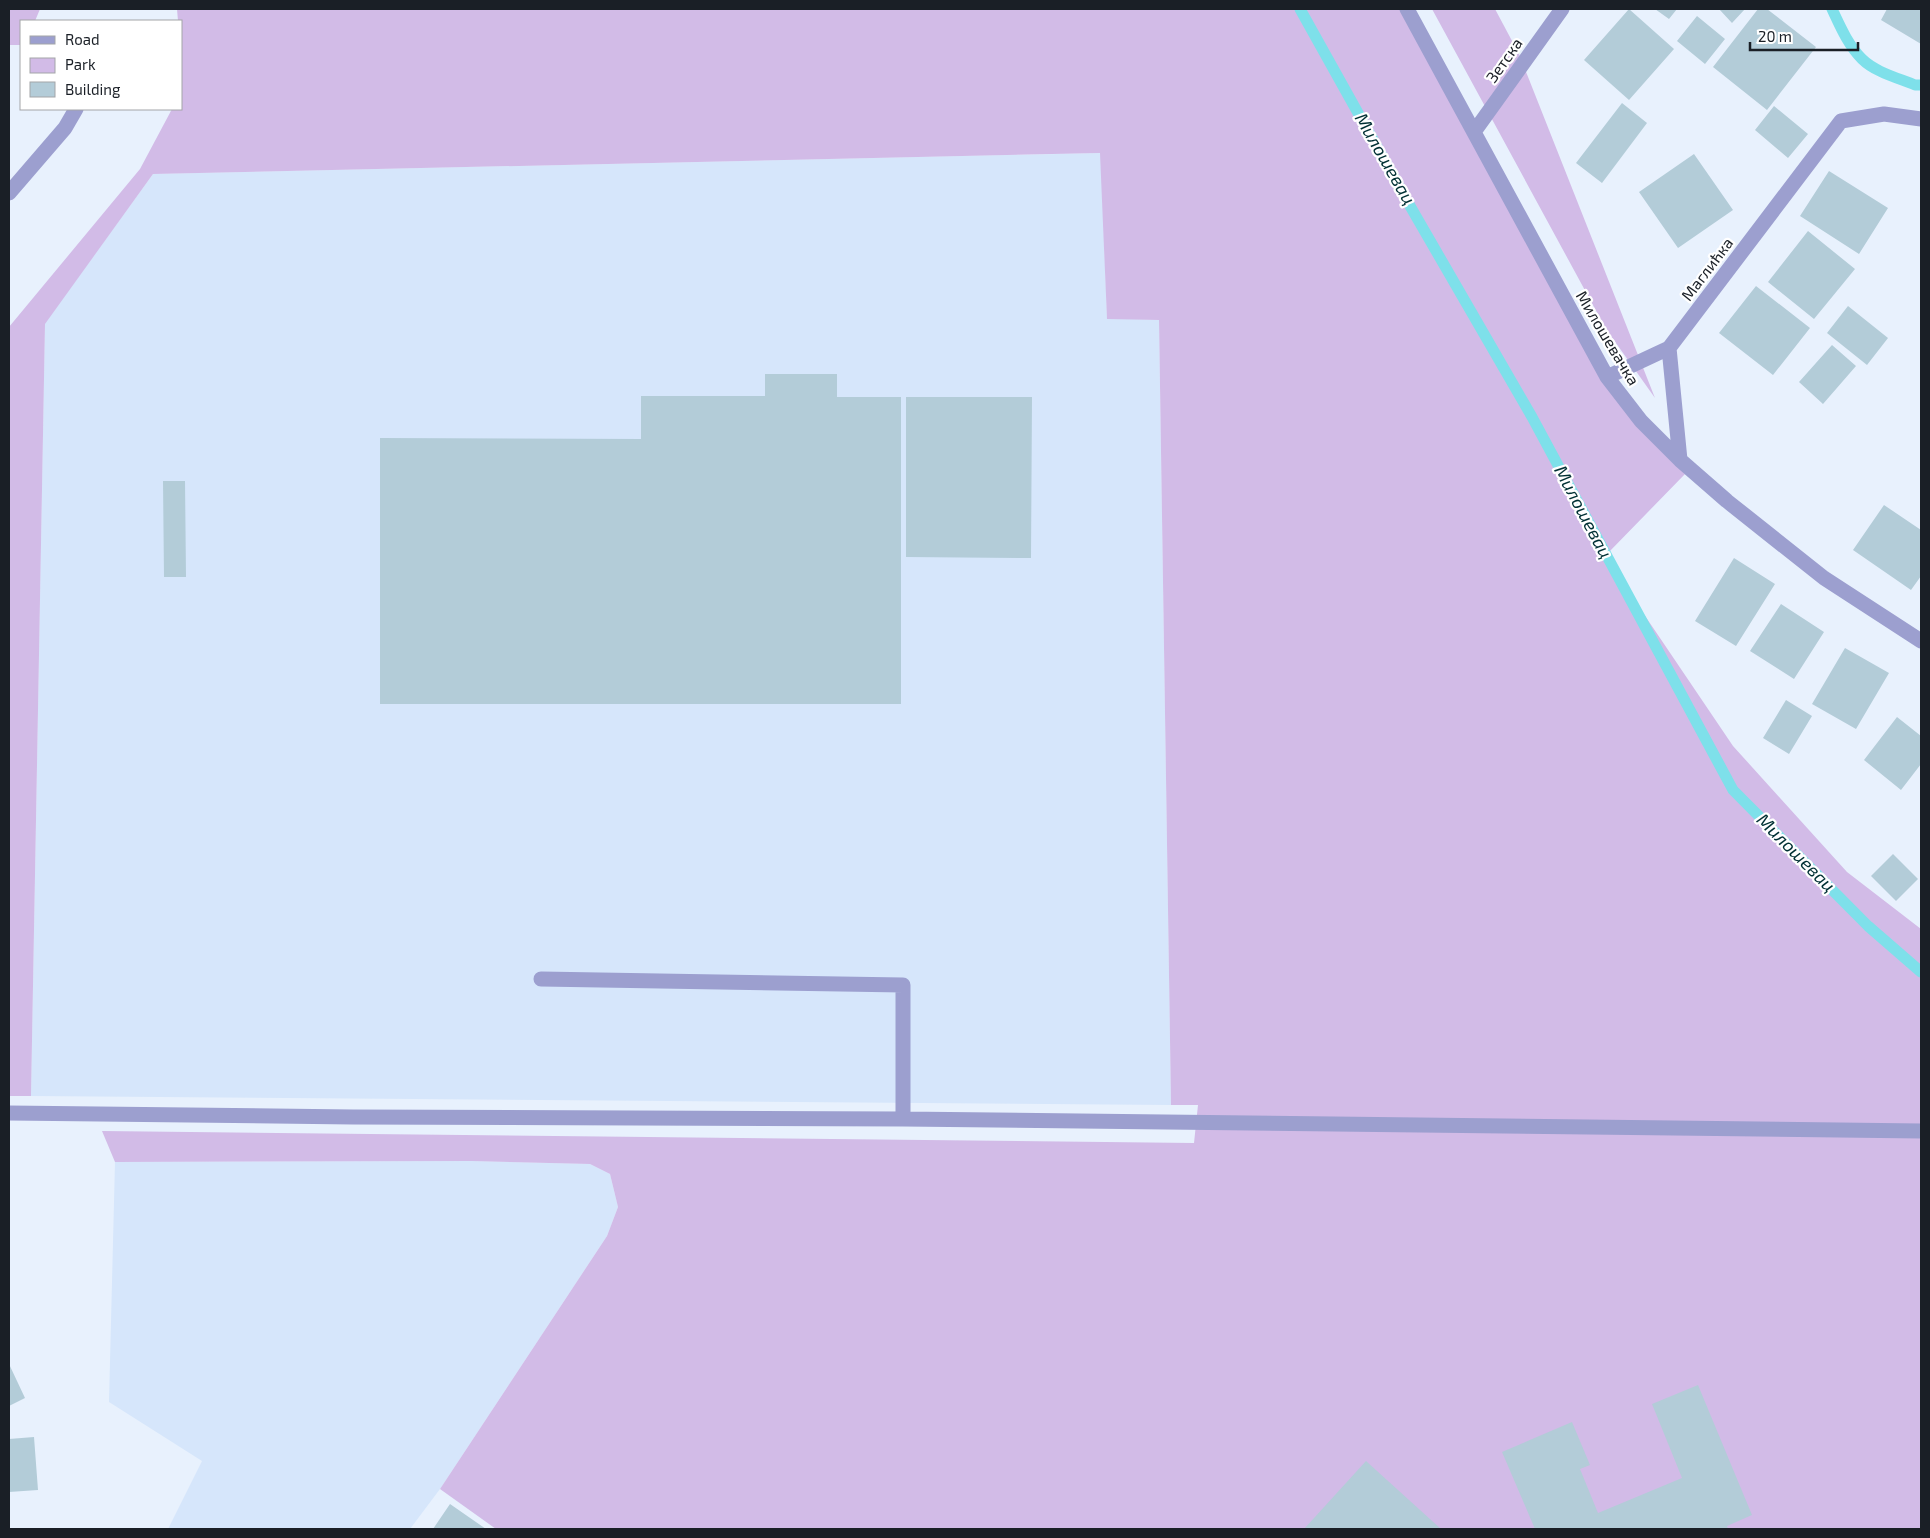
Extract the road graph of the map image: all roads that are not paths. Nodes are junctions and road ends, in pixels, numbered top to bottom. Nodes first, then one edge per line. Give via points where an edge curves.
1 (1407, 9) edge
2 (1562, 9) edge
3 (75, 110) edge
4 (1921, 119) edge
5 (1474, 132) junction
6 (9, 193) edge
7 (1669, 348) junction
8 (1607, 377) junction
9 (1680, 460) junction
10 (1921, 641) edge
11 (541, 979) dead end
12 (9, 1113) edge
13 (903, 1119) junction
14 (1921, 1131) edge

1 - 5 street, Милошевачка
2 - 5 street, Зетска
3 - 6 street via 65,128
4 - 7 street, Маглићка via 1884,114 1841,122
5 - 8 street, Милошевачка
7 - 8 street
7 - 9 street
8 - 9 street, Милошевачка via 1641,421
9 - 10 street, Милошевачка via 1824,578
11 - 13 street via 903,985
12 - 13 street
13 - 14 street

